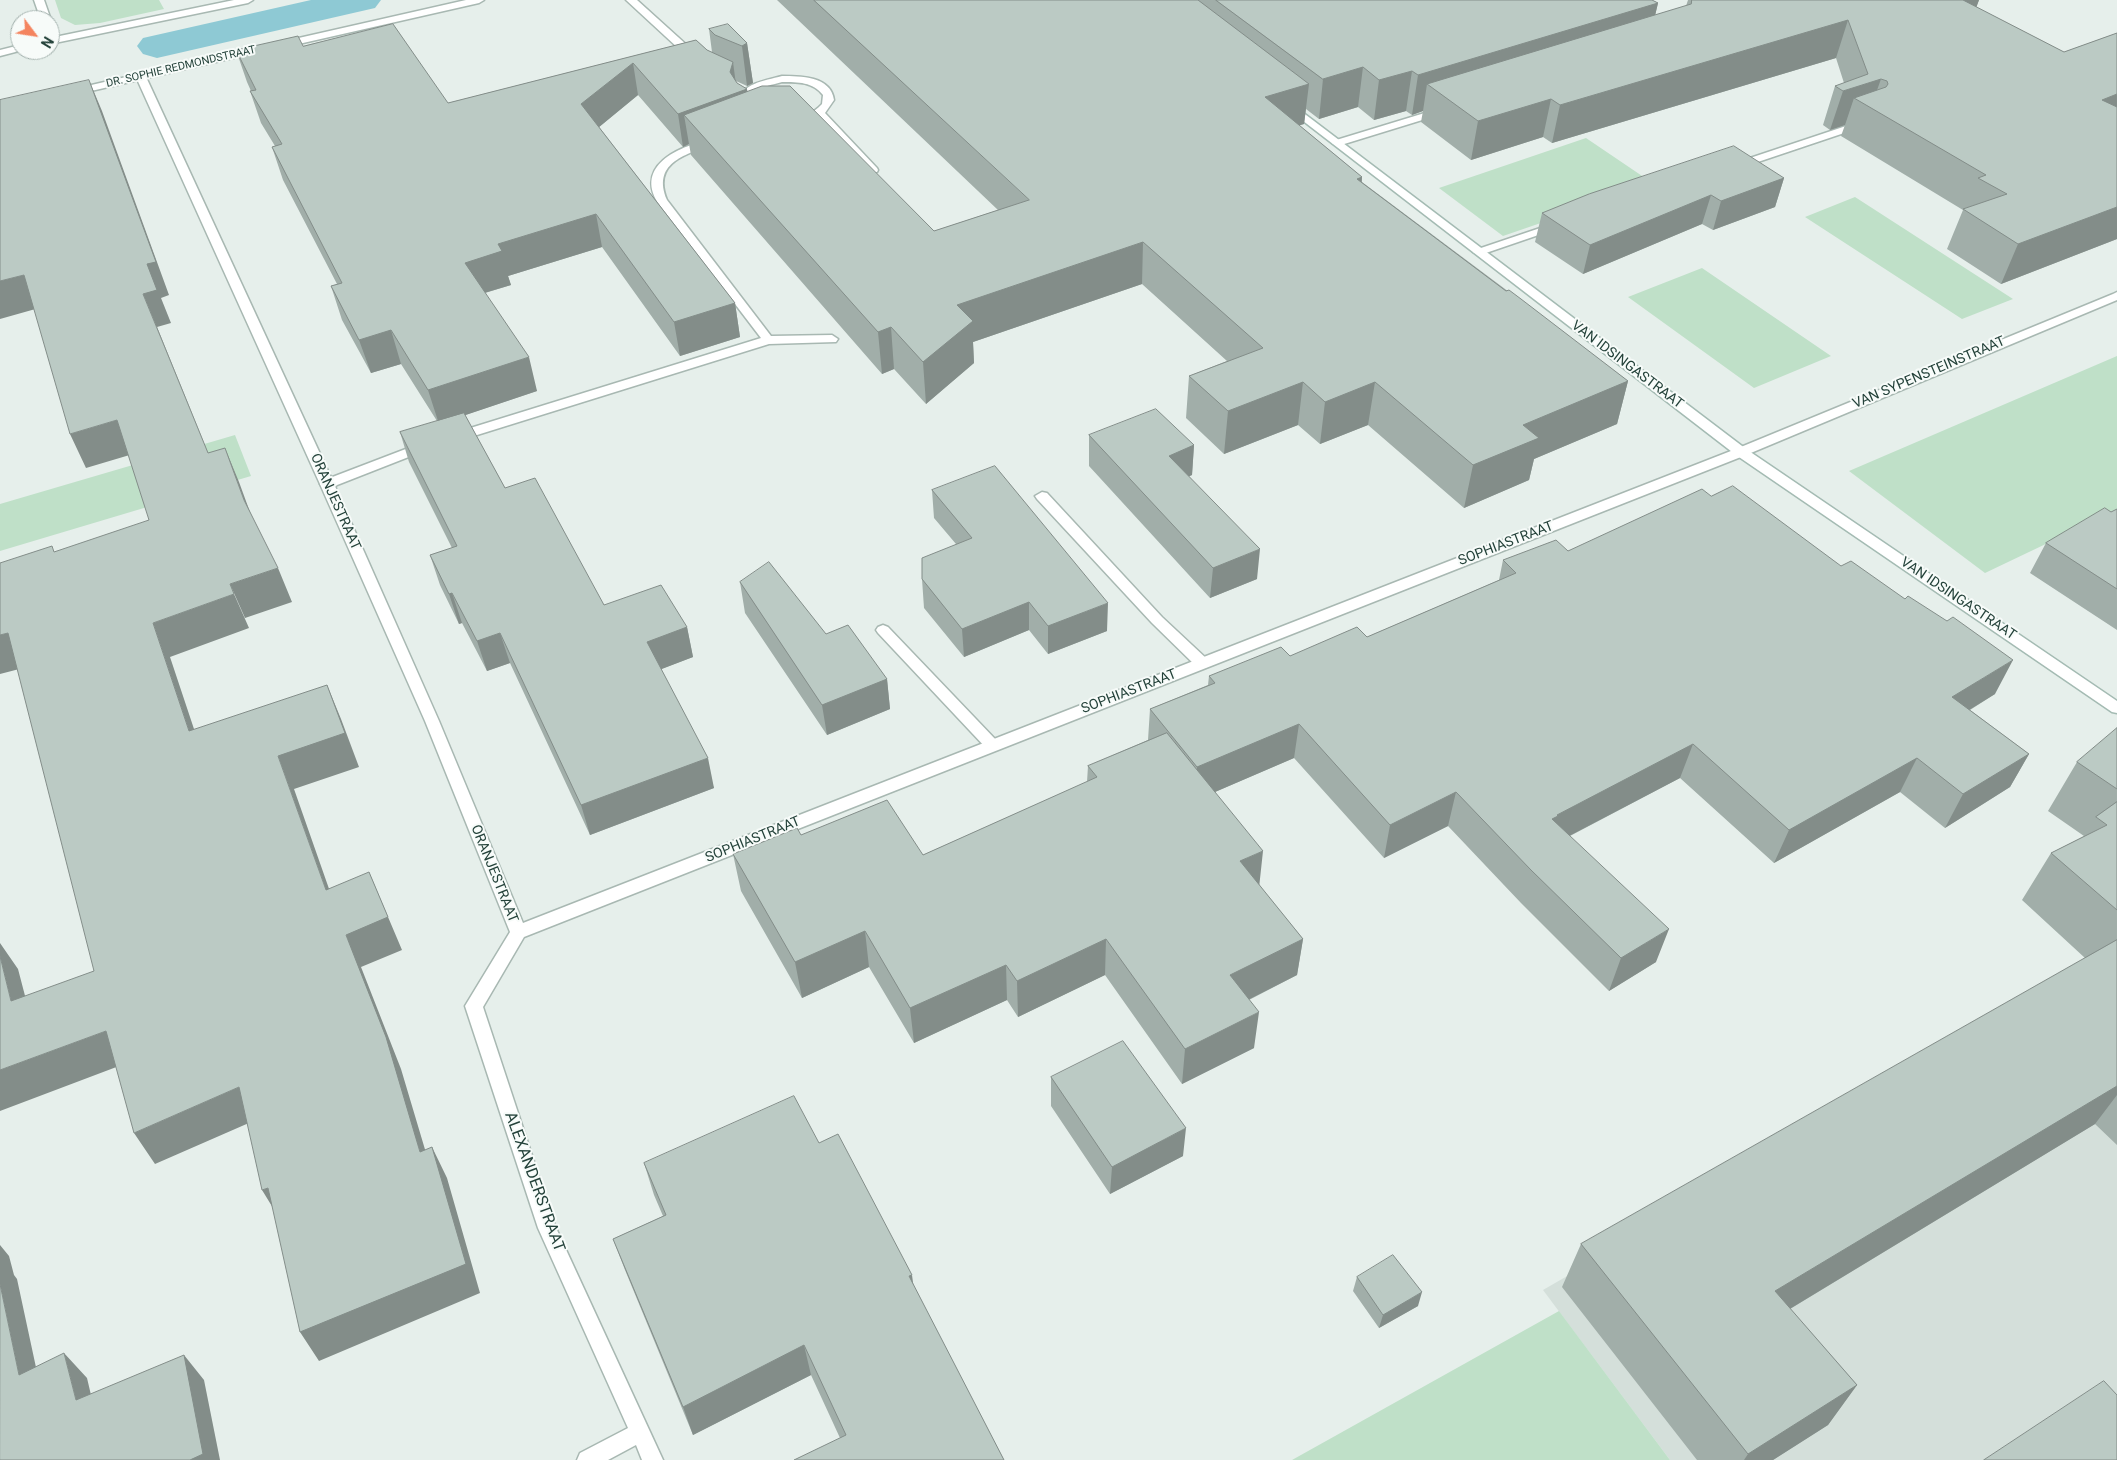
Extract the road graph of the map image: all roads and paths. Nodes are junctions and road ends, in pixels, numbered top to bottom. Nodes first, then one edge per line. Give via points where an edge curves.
1 (248, 0) edge
2 (479, 0) edge
3 (631, 0) edge
4 (60, 36) edge
5 (702, 65) edge
6 (141, 77) junction
7 (66, 94) edge
8 (1276, 95) edge
9 (1451, 108) edge
10 (819, 113) junction
11 (766, 121) junction
12 (1868, 122) edge
13 (751, 128) edge
14 (715, 141) edge
15 (1337, 143) junction
16 (1720, 171) edge
17 (879, 176) edge
18 (1564, 224) edge
19 (1479, 252) junction
20 (2117, 296) edge
21 (832, 339) dead end
22 (768, 340) junction
23 (1741, 452) junction
24 (327, 484) junction
25 (1042, 496) dead end
26 (883, 630) dead end
27 (1202, 663) junction
28 (2117, 708) edge
29 (992, 746) junction
30 (518, 932) junction
31 (641, 1432) junction
32 (587, 1460) edge
33 (653, 1460) edge

1 - 4 street
2 - 6 street, DR. SOPHIE REDMONDSTRAAT
3 - 5 street
6 - 7 street, DR. SOPHIE REDMONDSTRAAT
6 - 24 street, ORANJESTRAAT
8 - 15 street, VAN IDSINGASTRAAT
9 - 15 street
10 - 11 street via 794,122
10 - 11 street via 830,99 828,92 811,81 782,79 743,90 741,106 745,113
10 - 17 street
11 - 13 street
12 - 16 street
14 - 22 street via 678,154 662,166 656,190
15 - 19 street, VAN IDSINGASTRAAT
18 - 19 street
19 - 23 street, VAN IDSINGASTRAAT
20 - 23 street, VAN SYPENSTEINSTRAAT
21 - 22 street
22 - 24 street via 439,442
23 - 27 street, SOPHIASTRAAT
23 - 28 street, VAN IDSINGASTRAAT
24 - 30 street, ORANJESTRAAT via 432,721
25 - 27 street via 1157,620
26 - 29 street
27 - 29 street, SOPHIASTRAAT
29 - 30 street, SOPHIASTRAAT
30 - 31 street, ALEXANDERSTRAAT via 474,1006 547,1228
31 - 32 street
31 - 33 street, ALEXANDERSTRAAT

